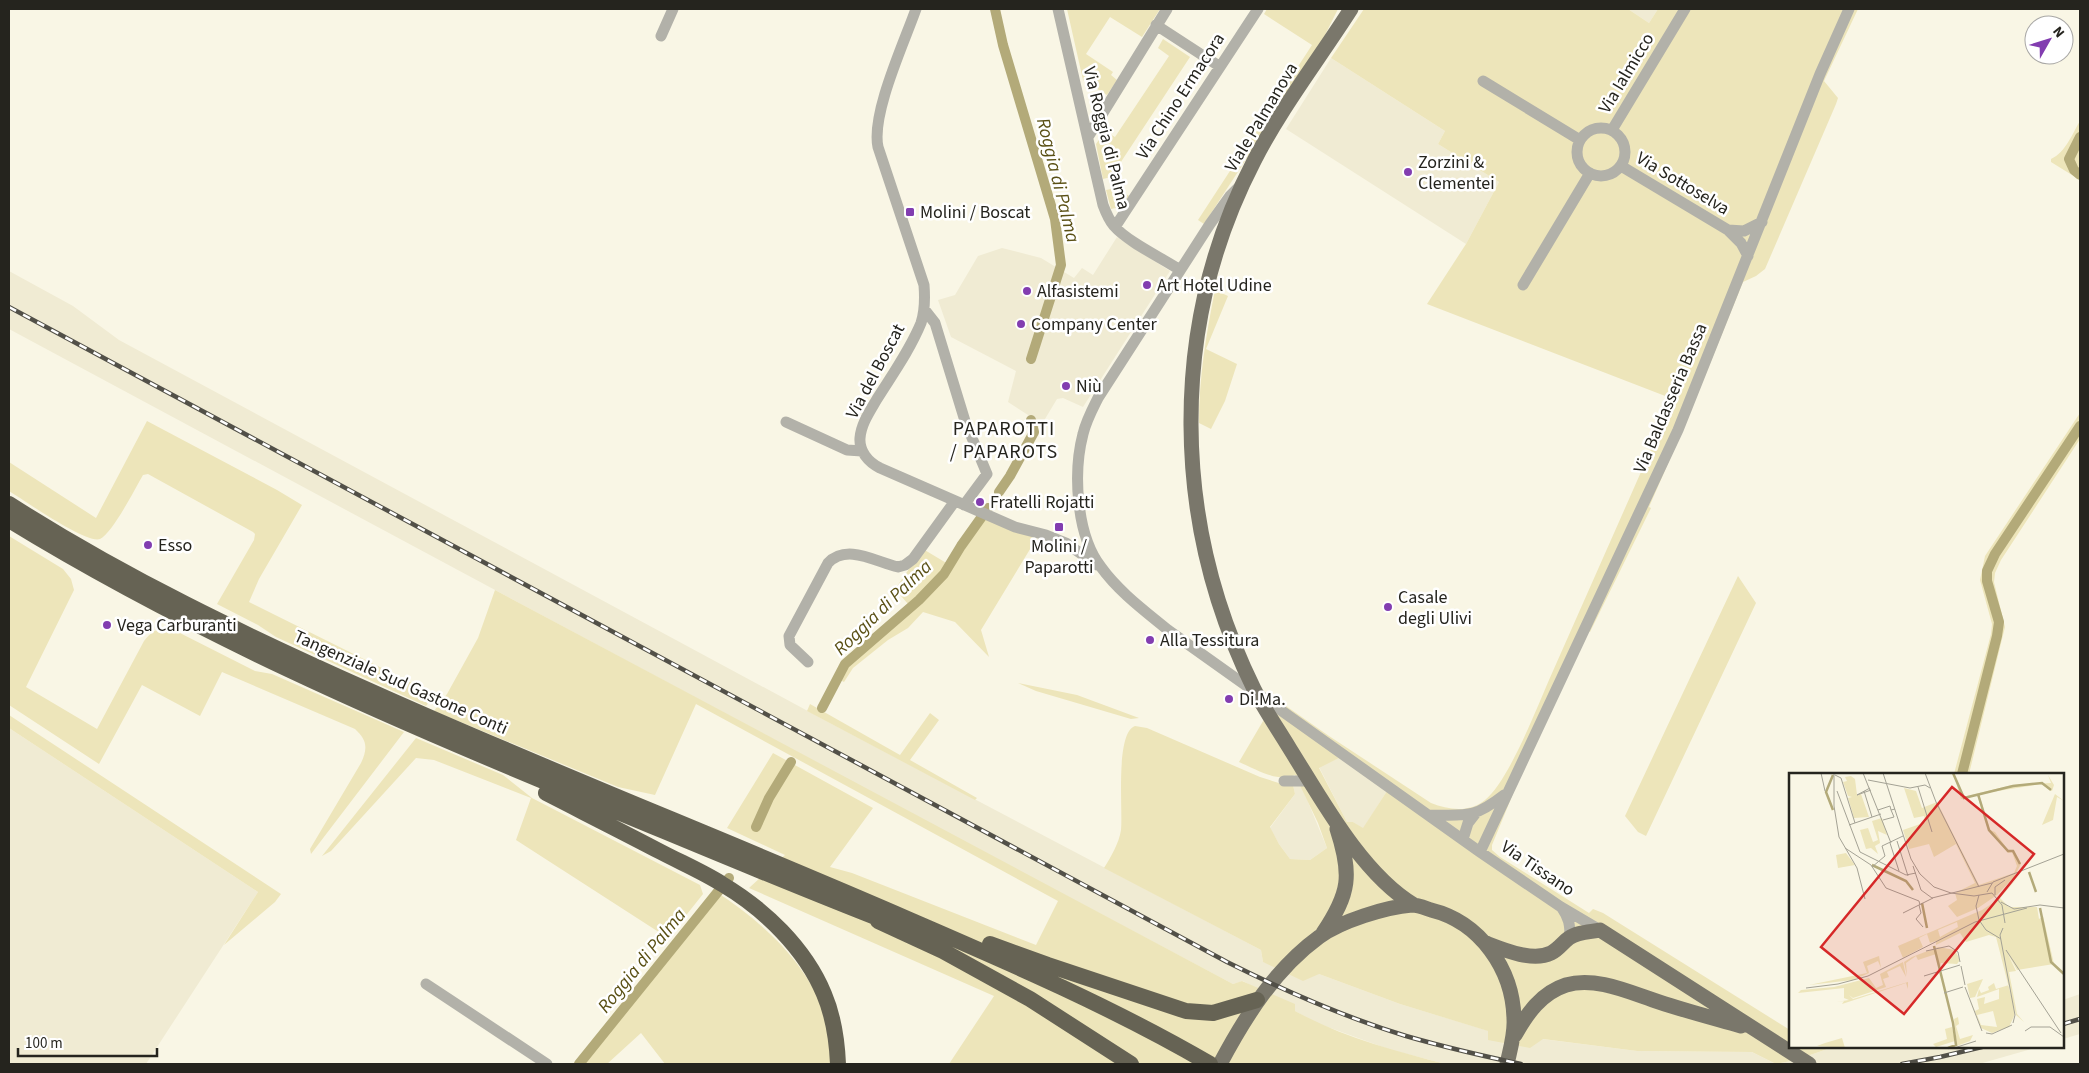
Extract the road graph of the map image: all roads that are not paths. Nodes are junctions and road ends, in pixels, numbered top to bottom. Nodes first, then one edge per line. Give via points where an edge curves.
1 (673, 9) edge
2 (916, 9) edge
3 (1058, 9) edge
4 (1167, 9) edge
5 (1258, 9) edge
6 (1344, 9) edge
7 (1351, 9) edge
8 (1685, 9) edge
9 (1849, 9) edge
10 (1156, 25) junction
11 (661, 36) dead end
12 (1333, 36) junction
13 (1220, 66) junction
14 (1483, 81) dead end
15 (1612, 130) junction
16 (1088, 137) junction
17 (1580, 140) junction
18 (1621, 166) junction
19 (1590, 173) junction
20 (1244, 182) junction
21 (1762, 222) junction
22 (1115, 227) junction
23 (1728, 230) junction
24 (1748, 256) junction
25 (1180, 270) junction
26 (1523, 285) dead end
27 (924, 309) junction
28 (786, 422) dead end
29 (862, 451) junction
30 (959, 503) junction
31 (9, 504) edge
32 (9, 520) edge
33 (1101, 568) junction
34 (808, 662) dead end
35 (1255, 691) junction
36 (447, 742) junction
37 (1310, 781) junction
38 (1284, 782) dead end
39 (1507, 793) junction
40 (1476, 814) junction
41 (1429, 815) junction
42 (1332, 816) junction
43 (1463, 839) junction
44 (1480, 852) junction
45 (791, 868) junction
46 (830, 900) junction
47 (1414, 905) junction
48 (1561, 907) junction
49 (1600, 930) junction
50 (1321, 936) junction
51 (1570, 937) junction
52 (1486, 943) junction
53 (1678, 981) junction
54 (426, 984) dead end
55 (1257, 1000) junction
56 (1659, 1002) junction
57 (1761, 1032) junction
58 (1513, 1039) junction
59 (547, 1064) edge
60 (838, 1064) edge
61 (1131, 1064) edge
62 (1196, 1064) edge
63 (1210, 1064) edge
64 (1220, 1064) edge
65 (1507, 1064) edge
66 (1809, 1064) edge

1 - 11 street
2 - 27 street via 882,104 876,132 878,147 924,285
3 - 16 street, Via Roggia di Palma
4 - 10 street
5 - 13 street, Via Chino Ermacora
6 - 12 street
7 - 12 main road, Viale Palmanova
8 - 15 street, Via Ialmicco
9 - 21 street, Via Baldasseria Bassa
10 - 13 street
10 - 16 street
12 - 20 main road, Viale Palmanova via 1266,140
13 - 22 street, Via Chino Ermacora
14 - 17 street
15 - 17 street, Via Ialmicco via 1598,128 1584,134
15 - 18 street, Via Ialmicco via 1625,150
16 - 22 street, Via Roggia di Palma via 1103,205
17 - 19 street via 1579,162
18 - 19 street via 1603,176
18 - 23 street, Via Sottoselva
19 - 26 street
20 - 25 street via 1224,203
20 - 35 main road, Viale Palmanova via 1221,240 1203,301 1193,370 1191,443 1194,498 1206,558 1225,619
21 - 23 street, Via Sottoselva via 1744,231
21 - 24 street, Via Baldasseria Bassa
22 - 25 street, Via Roggia di Palma
23 - 24 street, Via Sottoselva via 1738,238
24 - 39 street, Via Baldasseria Bassa via 1678,430
25 - 33 street via 1098,398 1083,434 1078,458 1080,502 1086,536
27 - 29 street, Via del Boscat via 914,337 865,422 860,438
27 - 30 street via 935,323 965,422 987,474
28 - 29 street via 847,450
29 - 30 street via 875,466
30 - 33 street via 1066,543
30 - 34 street via 905,565 898,567 846,553 828,562 790,636 790,645
31 - 45 highway, Tangenziale Sud Gastone Conti via 139,581 294,657 446,725
32 - 36 highway, Tangenziale Sud Gastone Conti via 132,592
33 - 35 street, Via Tissano via 1137,605 1168,630
35 - 37 main road, Viale Palmanova
35 - 41 street, Via Tissano
36 - 46 highway, Tangenziale Sud Gastone Conti
36 - 60 highway via 725,886 752,904 785,935 815,973 833,1025
37 - 38 street
37 - 42 main road, Viale Palmanova
39 - 40 street, Via Baldasseria Bassa
39 - 44 street, Via Baldasseria Bassa
40 - 41 street
40 - 43 street, Via Baldasseria Bassa via 1468,823
41 - 43 street, Via Tissano
42 - 47 main road, Viale Palmanova via 1377,875 1390,889
42 - 50 main road, Viale Palmanova via 1344,849 1347,873 1338,912
43 - 44 street, Via Tissano
44 - 48 street, Via Tissano
45 - 55 highway via 1048,966 1186,1011 1213,1013
45 - 63 highway via 1043,978
46 - 61 highway via 943,951 1030,999
46 - 62 highway via 926,936 1038,984
47 - 50 main road via 1372,913
47 - 52 main road via 1454,919 1472,929
48 - 49 street, Via Tissano
48 - 51 street via 1567,916
49 - 51 main road
49 - 53 main road, Via Tissano
50 - 55 main road
51 - 52 main road via 1556,950 1538,956
52 - 58 main road via 1500,964 1511,995
53 - 56 main road via 1673,994
53 - 57 main road, Via Tissano
54 - 59 street
55 - 64 main road
56 - 57 main road
56 - 58 main road via 1605,986 1567,985 1539,1001
57 - 66 main road, Via Tissano
58 - 65 main road

